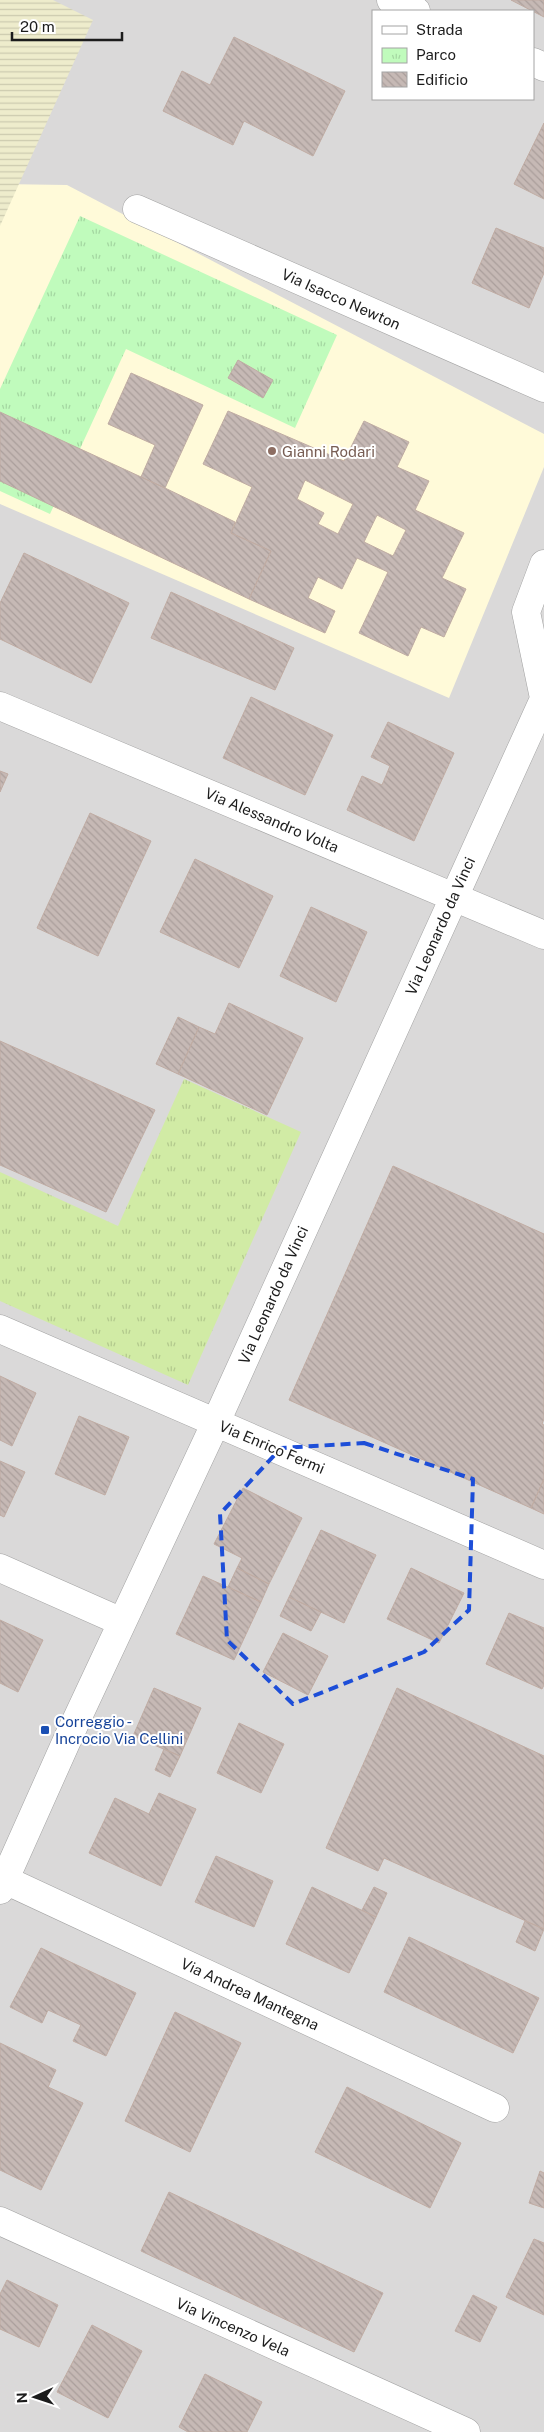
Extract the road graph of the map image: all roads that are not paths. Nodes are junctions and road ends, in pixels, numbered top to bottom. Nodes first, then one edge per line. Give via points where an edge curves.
1 (391, 0) edge
2 (414, 10) edge
3 (137, 209) dead end
4 (544, 388) edge
5 (544, 564) edge
6 (544, 698) edge
7 (0, 706) edge
8 (453, 896) junction
9 (544, 936) edge
10 (0, 1329) edge
11 (216, 1422) junction
12 (544, 1564) edge
13 (0, 1568) edge
14 (122, 1622) junction
15 (2, 1885) edge
16 (496, 2108) dead end
17 (0, 2221) edge
18 (466, 2432) edge

1 - 2 street
3 - 4 street, Via Isacco Newton
5 - 6 street via 526,612
6 - 8 street, Via Leonardo da Vinci
7 - 8 street, Via Alessandro Volta
8 - 9 street, Via Alessandro Volta
8 - 11 street, Via Leonardo da Vinci
10 - 11 street, Via Enrico Fermi
11 - 12 street, Via Enrico Fermi
11 - 14 street, Via Leonardo da Vinci
13 - 14 street
14 - 15 street, Via Leonardo da Vinci
15 - 16 street, Via Andrea Mantegna
17 - 18 street, Via Vincenzo Vela

